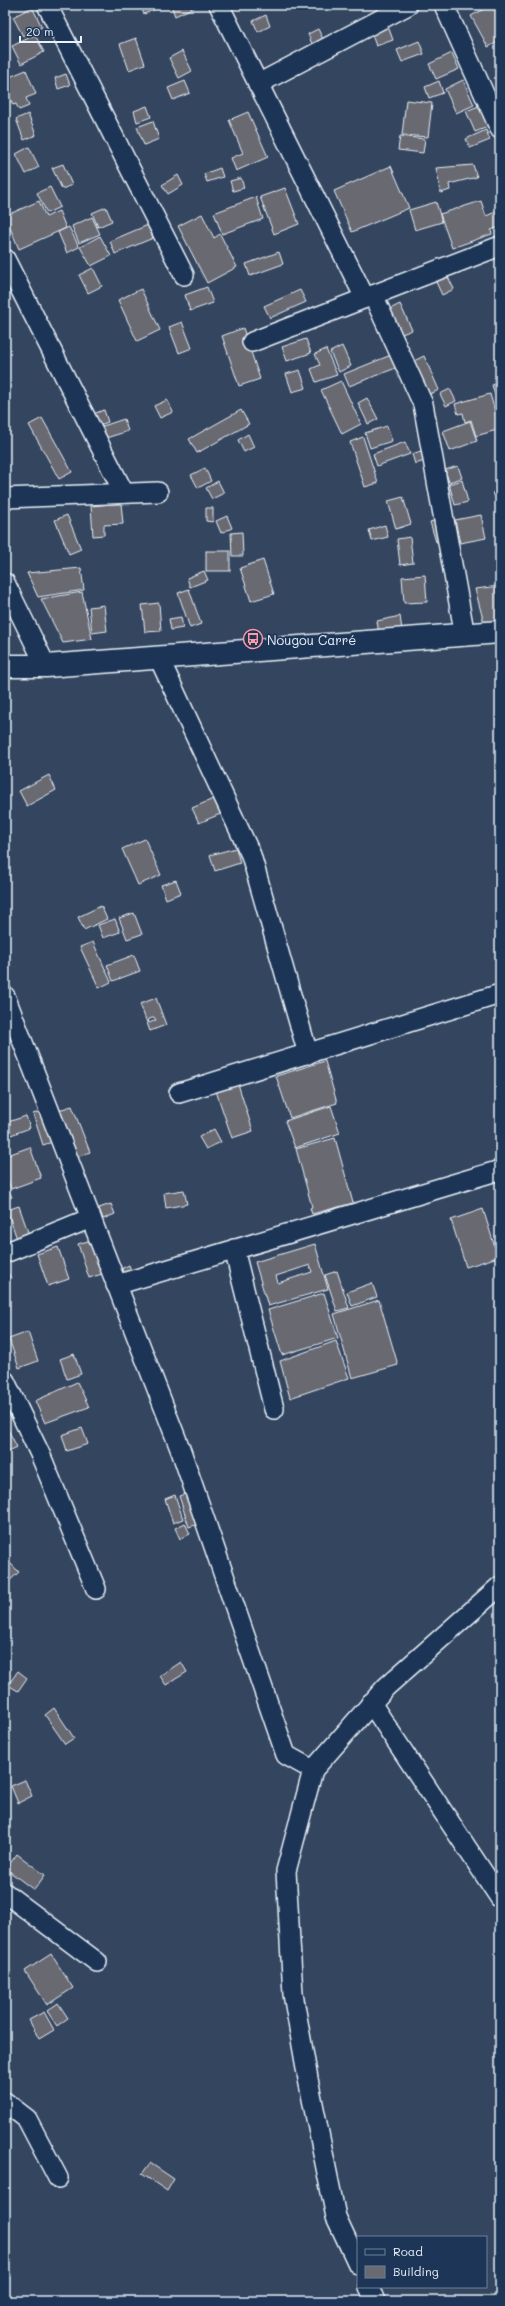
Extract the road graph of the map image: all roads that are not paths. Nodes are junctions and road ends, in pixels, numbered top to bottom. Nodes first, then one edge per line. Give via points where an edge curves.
1 (47, 5) edge
2 (219, 5) edge
3 (408, 5) edge
4 (444, 5) edge
5 (258, 84) junction
6 (495, 105) edge
7 (500, 129) edge
8 (500, 246) edge
9 (5, 259) edge
10 (184, 275) dead end
11 (369, 297) junction
12 (252, 342) dead end
13 (158, 492) dead end
14 (124, 493) junction
15 (5, 498) edge
16 (5, 583) edge
17 (500, 632) edge
18 (465, 636) junction
19 (159, 658) junction
20 (5, 666) edge
21 (46, 666) junction
22 (500, 994) edge
23 (5, 996) edge
24 (308, 1054) junction
25 (179, 1093) dead end
26 (500, 1170) edge
27 (91, 1218) junction
28 (234, 1249) junction
29 (5, 1254) edge
30 (116, 1285) junction
31 (5, 1381) edge
32 (274, 1409) dead end
33 (500, 1586) edge
34 (96, 1588) dead end
35 (371, 1703) junction
36 (313, 1770) junction
37 (5, 1893) edge
38 (500, 1898) edge
39 (97, 1962) dead end
40 (5, 2102) edge
41 (58, 2178) dead end
42 (357, 2262) edge
43 (369, 2288) edge
44 (375, 2301) edge

1 - 10 street
2 - 5 street
3 - 5 street
4 - 6 street
5 - 11 street
6 - 7 street
8 - 11 street
9 - 14 street
11 - 12 street
11 - 18 street via 423,404
13 - 14 street
14 - 15 street
16 - 21 street
17 - 18 street
18 - 19 street
19 - 21 street
19 - 24 street via 251,855
20 - 21 street
22 - 24 street
23 - 27 street
24 - 25 street
26 - 28 street
27 - 29 street
27 - 30 street
28 - 30 street
28 - 32 street
30 - 36 street via 181,1451 286,1755
31 - 34 street via 40,1454
33 - 35 street
35 - 36 street
35 - 38 street
36 - 42 street via 286,1871 293,1994 336,2217
37 - 39 street
40 - 41 street via 27,2119
43 - 44 street

